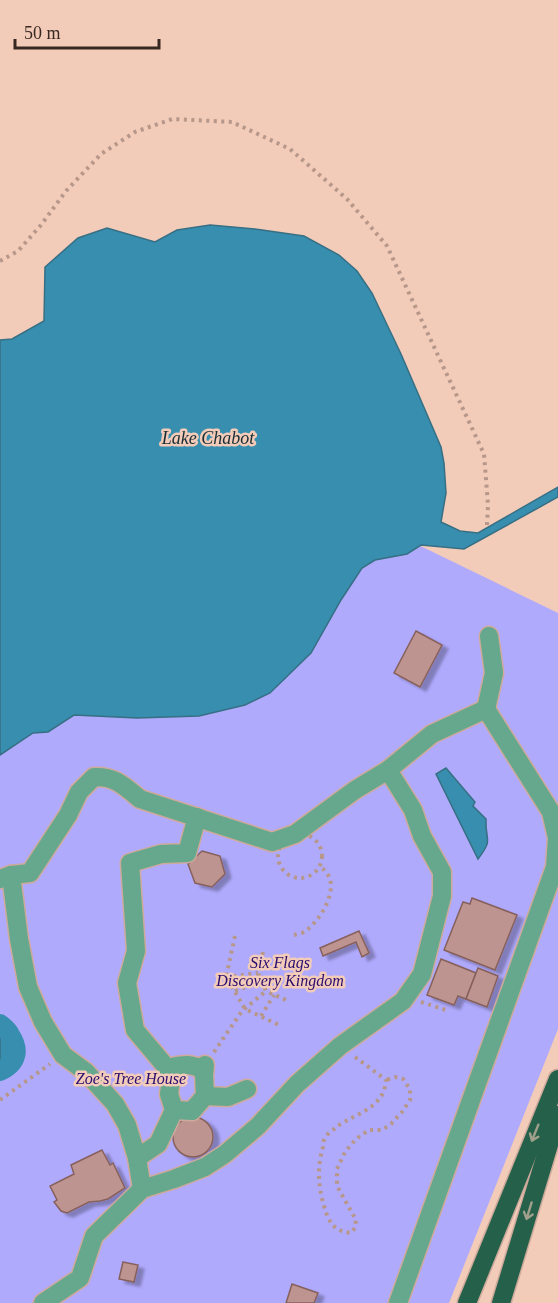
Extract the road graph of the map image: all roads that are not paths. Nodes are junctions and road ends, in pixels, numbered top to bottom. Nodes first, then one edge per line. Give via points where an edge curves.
1 (489, 636) dead end
2 (486, 709) junction
3 (388, 770) junction
4 (197, 817) junction
5 (6, 877) edge
6 (167, 1068) junction
7 (558, 1079) edge
8 (247, 1089) dead end
9 (205, 1096) junction
10 (174, 1110) junction
11 (558, 1114) edge
12 (137, 1158) junction
13 (142, 1189) junction
14 (43, 1303) edge
15 (398, 1303) edge
16 (467, 1303) edge
17 (501, 1303) edge

1 - 2 street via 494,673
2 - 3 street via 432,734
2 - 15 street via 550,812 557,838 555,867
3 - 4 street via 295,834 272,842
3 - 13 street via 413,810 442,872 442,896 422,974 403,1001 340,1046 225,1154 205,1167
4 - 5 street via 140,799 106,776 93,777 79,792 30,873
4 - 6 street via 187,853 161,854 130,862 136,951 127,983 135,1030
5 - 12 street via 28,987 43,1022 63,1055 86,1072 115,1104 127,1125
6 - 9 street via 186,1064 205,1068
6 - 10 street
7 -> 16 highway
8 - 9 street via 228,1097
9 - 10 street via 192,1111
10 - 12 street via 158,1144
11 -> 17 highway
12 - 13 street
13 - 14 street via 94,1236 80,1278

